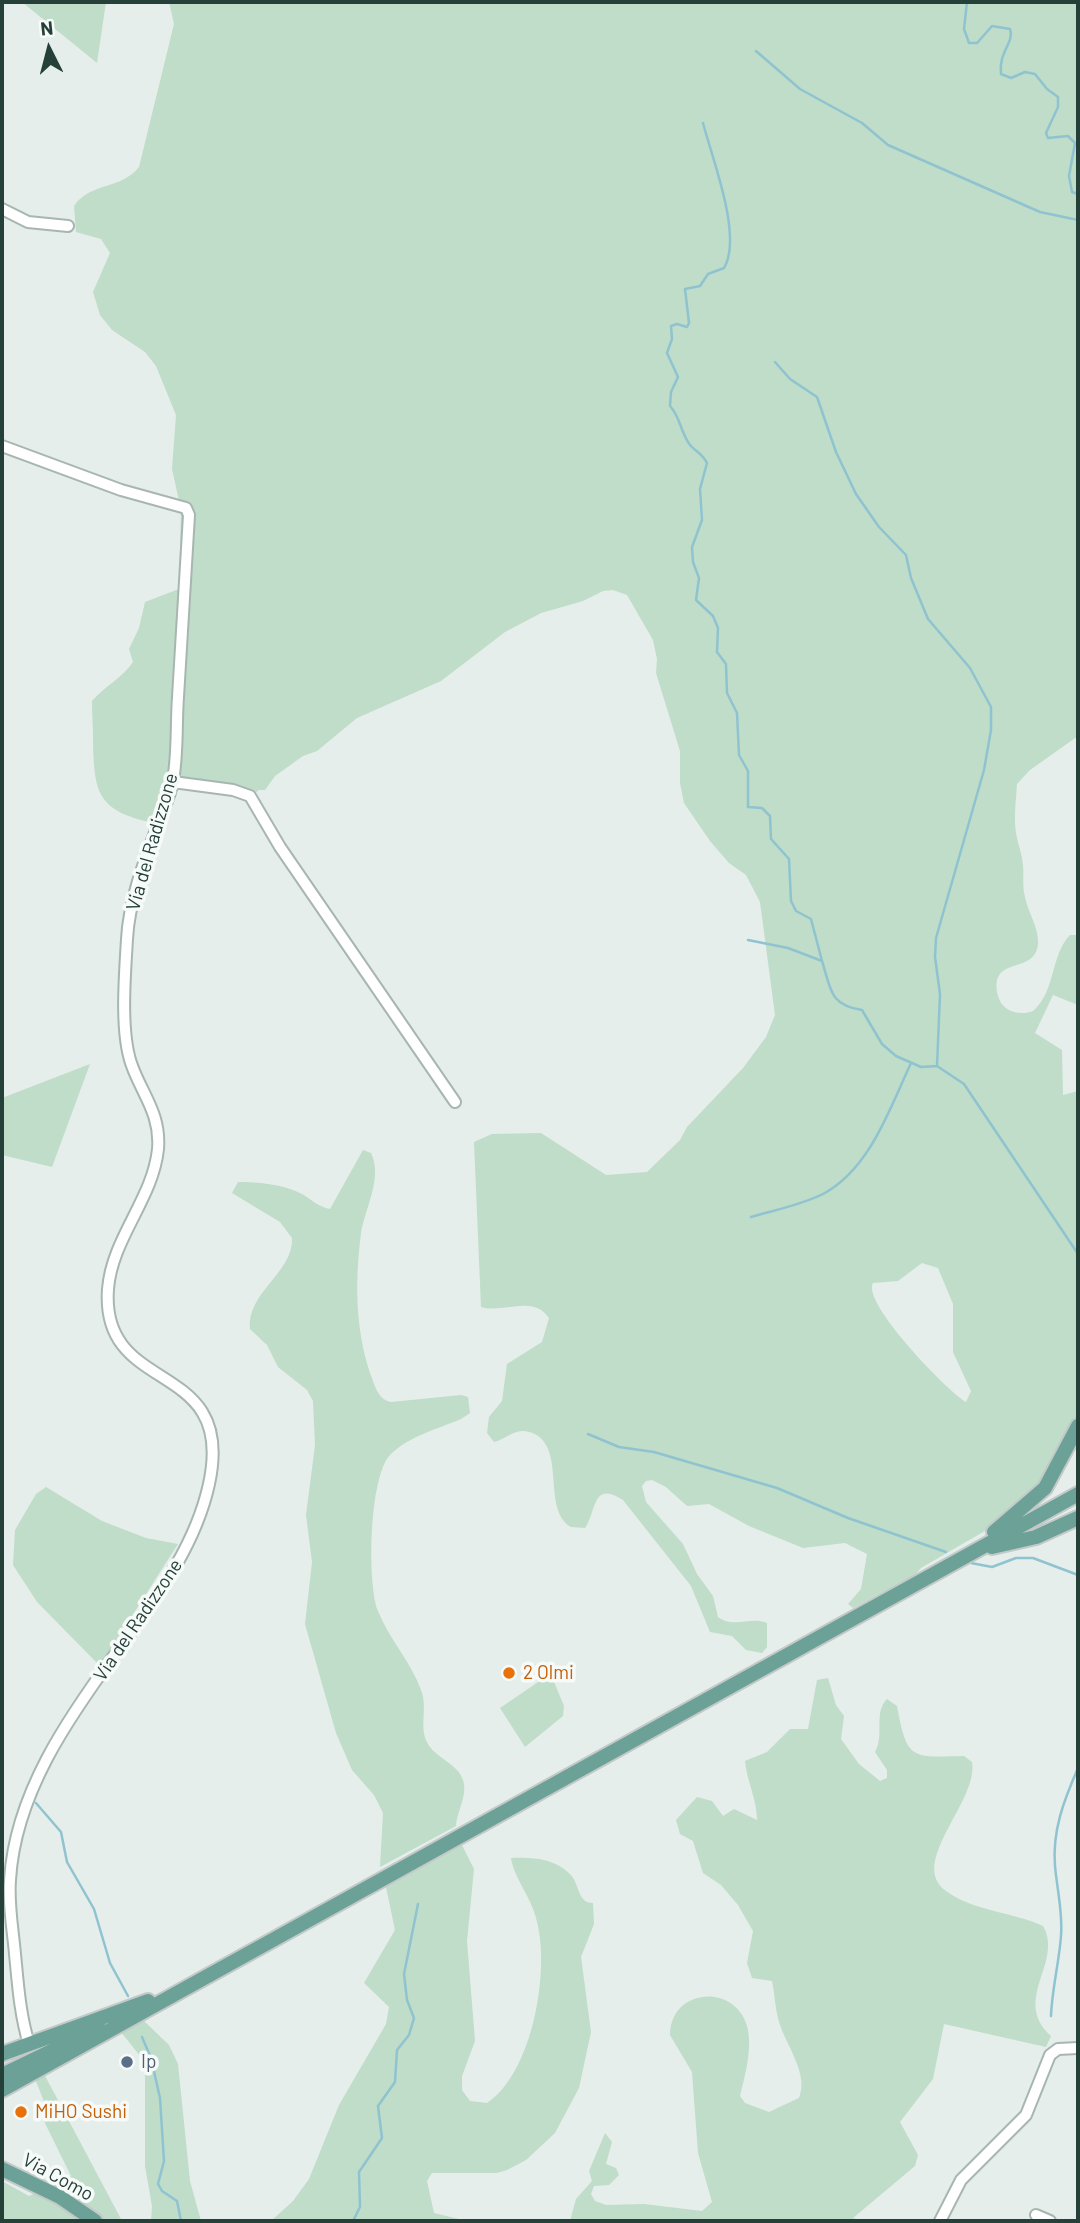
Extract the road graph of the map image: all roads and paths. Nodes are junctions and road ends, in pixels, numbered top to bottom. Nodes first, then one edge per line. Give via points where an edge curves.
1 (2, 209) edge
2 (68, 226) dead end
3 (2, 446) edge
4 (173, 782) junction
5 (455, 1102) dead end
6 (1078, 1426) edge
7 (1078, 1494) edge
8 (1078, 1518) edge
9 (967, 1555) junction
10 (924, 1578) junction
11 (185, 1986) junction
12 (22, 2022) junction
13 (29, 2044) junction
14 (1077, 2048) edge
15 (5, 2053) edge
16 (2, 2075) edge
17 (2, 2090) edge
18 (2, 2169) edge
19 (1036, 2215) dead end
20 (95, 2221) edge
21 (940, 2221) edge
22 (1049, 2221) edge

1 - 2 street via 28,222
3 - 4 street, Via del Radizzone via 121,490 186,508
4 - 5 street via 250,796
4 - 12 street, Via del Radizzone via 137,888 127,933 129,1053 149,1098 158,1146 145,1191 112,1268 108,1308 122,1347 148,1370 178,1386 204,1411 212,1435 212,1463 209,1487 180,1561 67,1726 41,1769 26,1806 9,1885
6 - 10 main road via 1054,1475 1036,1497 990,1534 929,1569
7 - 9 main road
8 - 9 main road via 1036,1537
9 - 10 main road
10 - 11 main road
11 - 13 main road
11 - 16 main road
11 - 17 main road
12 - 13 street, Via del Radizzone
12 - 15 street via 18,2042
13 - 15 main road
14 - 21 street via 1058,2049 1051,2055 1026,2115 961,2180
18 - 20 main road, Via Como via 60,2197
19 - 22 street

